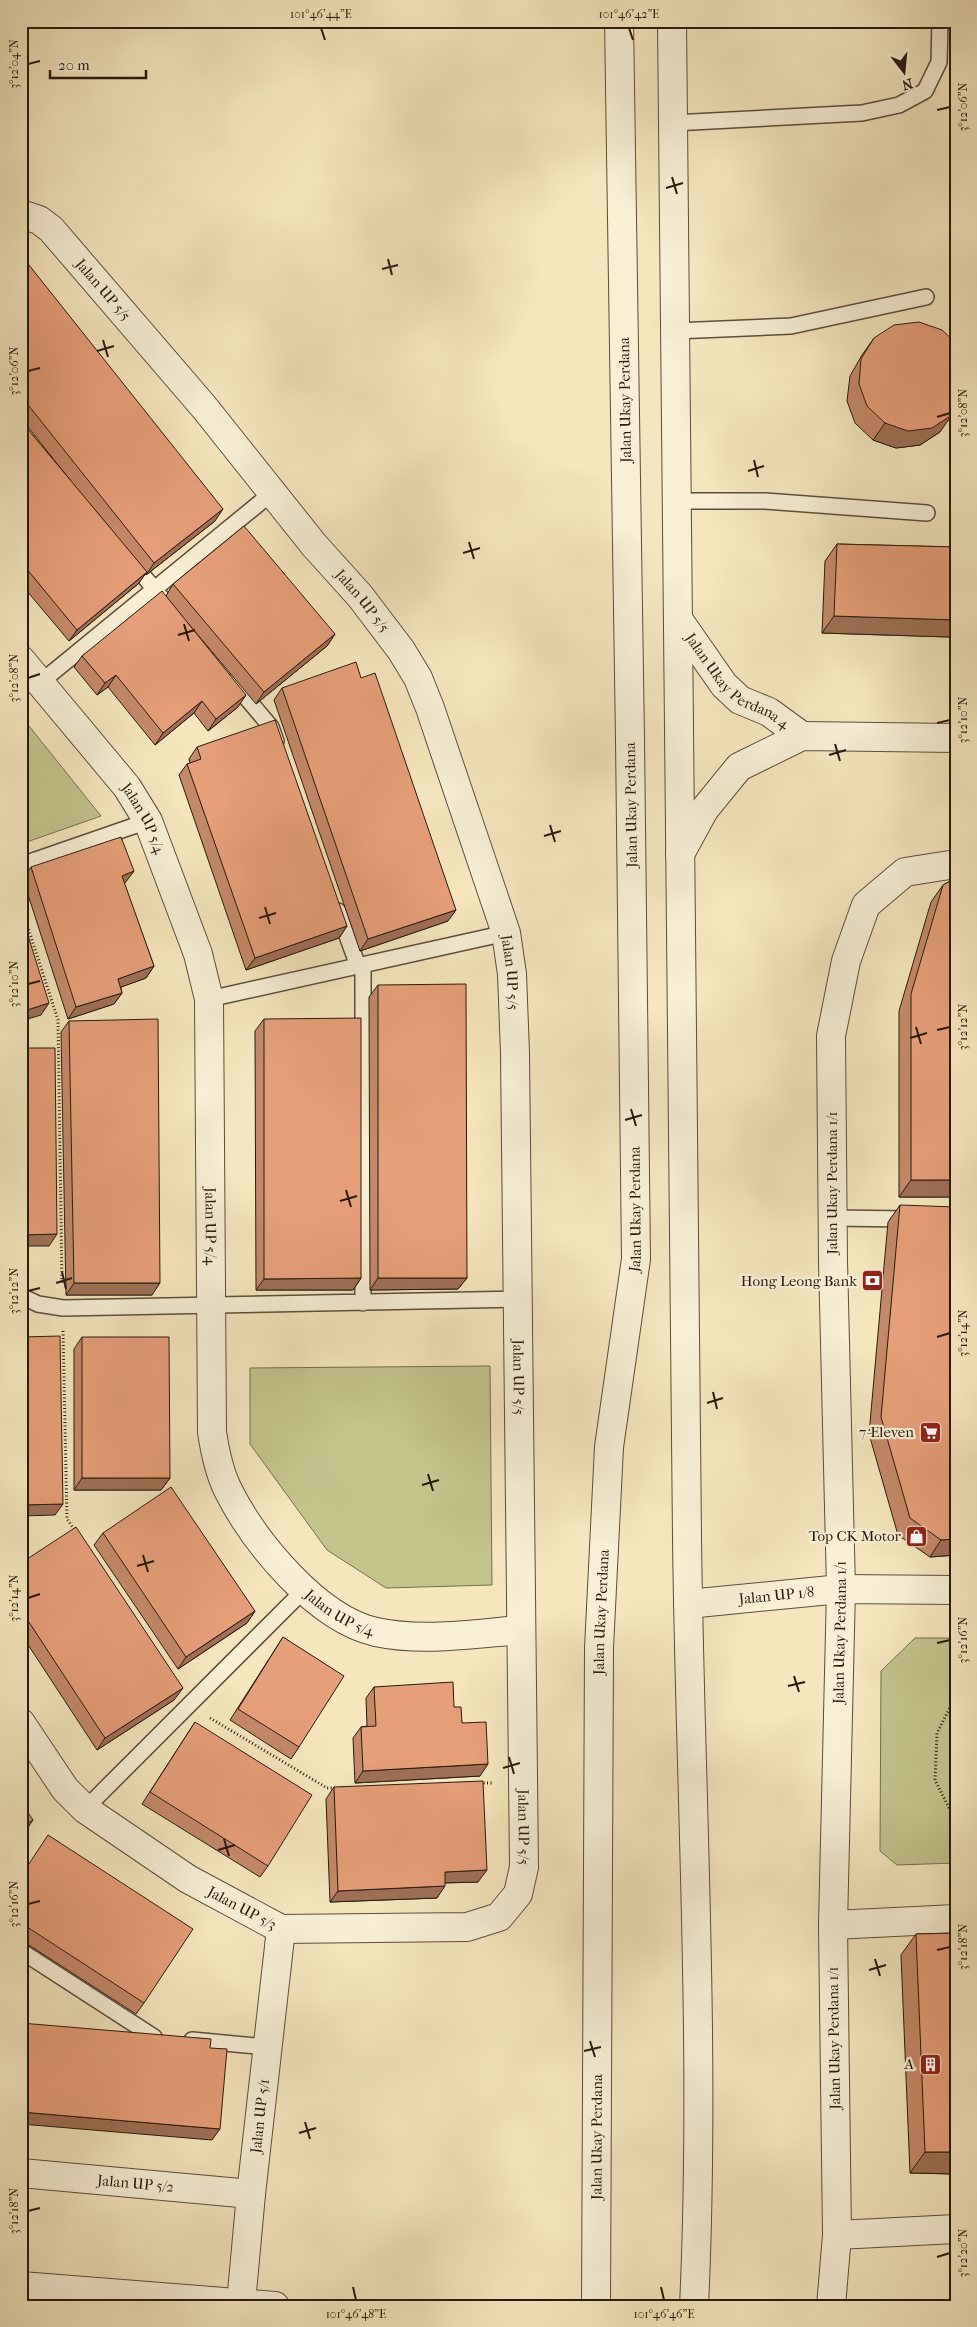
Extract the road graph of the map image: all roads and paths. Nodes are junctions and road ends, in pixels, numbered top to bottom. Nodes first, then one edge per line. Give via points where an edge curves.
1 (619, 21) edge
2 (672, 21) edge
3 (940, 21) edge
4 (673, 123) junction
5 (21, 214) edge
6 (926, 297) dead end
7 (675, 331) junction
8 (273, 492) junction
9 (677, 501) junction
10 (927, 513) dead end
11 (123, 551) edge
12 (154, 589) junction
13 (179, 618) edge
14 (678, 619) junction
15 (21, 660) edge
16 (222, 669) edge
17 (41, 682) junction
18 (802, 736) junction
19 (956, 738) edge
20 (281, 754) edge
21 (148, 821) junction
22 (680, 854) junction
23 (956, 864) edge
24 (21, 865) edge
25 (334, 902) edge
26 (21, 906) edge
27 (506, 933) junction
28 (360, 966) junction
29 (209, 999) junction
30 (832, 1218) junction
31 (927, 1220) edge
32 (21, 1296) edge
33 (517, 1299) junction
34 (363, 1303) junction
35 (212, 1306) junction
36 (63, 1308) junction
37 (78, 1535) edge
38 (841, 1589) junction
39 (956, 1590) edge
40 (303, 1591) junction
41 (688, 1604) junction
42 (520, 1630) junction
43 (956, 1696) edge
44 (189, 1704) junction
45 (21, 1723) edge
46 (522, 1782) junction
47 (473, 1783) edge
48 (346, 1788) edge
49 (85, 1809) junction
50 (956, 1822) edge
51 (518, 1894) joint
52 (956, 1919) edge
53 (832, 1925) junction
54 (281, 1929) junction
55 (21, 1951) edge
56 (125, 2034) edge
57 (154, 2037) junction
58 (267, 2047) junction
59 (21, 2173) edge
60 (250, 2194) junction
61 (956, 2229) edge
62 (837, 2235) junction
63 (21, 2286) edge
64 (241, 2303) junction
65 (275, 2306) edge
66 (596, 2306) edge
67 (694, 2306) edge
68 (831, 2306) edge

1 - 66 street, Jalan Ukay Perdana via 636,1259 609,1447 599,1648
2 - 4 street
3 - 4 lane via 939,62 925,91 899,105 862,113
4 - 7 street
5 - 8 street, Jalan UP 5/5 via 39,220 51,229
6 - 7 lane via 791,326
7 - 9 street
8 - 12 lane
8 - 27 street, Jalan UP 5/5 via 314,545 360,596 418,678
9 - 10 lane via 765,501
9 - 14 street
11 - 12 lane
12 - 13 lane
12 - 17 lane
14 - 18 street, Jalan Ukay Perdana 4 via 724,685 740,700 769,712
14 - 22 street
15 - 17 street, Jalan UP 5/4
16 - 20 lane via 271,727
17 - 21 street, Jalan UP 5/4 via 127,787
18 - 19 street, Jalan Ukay Perdana 4
18 - 22 street, Jalan Ukay Perdana 4 via 739,767 704,810
21 - 24 lane
21 - 29 street, Jalan UP 5/4 via 198,954
22 - 41 street
23 - 30 street, Jalan Ukay Perdana 1/1 via 905,872 866,905 846,961 830,1036
25 - 28 lane
26 - 36 path via 58,1020
27 - 28 lane
27 - 33 street, Jalan UP 5/5 via 512,966 515,1053
28 - 29 lane
28 - 34 lane
29 - 35 street, Jalan UP 5/4
30 - 31 lane
30 - 38 street, Jalan Ukay Perdana 1/1
32 - 36 lane via 38,1304
33 - 34 lane
33 - 42 street, Jalan UP 5/5
34 - 35 lane
35 - 36 lane
35 - 40 street, Jalan UP 5/4 via 212,1432 218,1465 240,1512
36 - 37 path via 67,1519
38 - 39 street, Jalan UP 1/8
38 - 41 street, Jalan UP 1/8
38 - 53 street, Jalan Ukay Perdana 1/1
40 - 42 street, Jalan UP 5/4 via 337,1615 374,1632 413,1638
40 - 44 lane
41 - 67 street via 699,1971
42 - 46 street, Jalan UP 5/5
43 - 50 path via 937,1733 935,1780
44 - 48 path via 327,1788
44 - 49 lane
45 - 49 street, Jalan UP 5/3 via 64,1789
46 - 47 path
46 - 51 street, Jalan UP 5/5 via 524,1867
49 - 54 street, Jalan UP 5/3 via 188,1878
51 - 54 street, Jalan UP 5/3 via 499,1917 467,1927
52 - 53 street
53 - 62 street, Jalan Ukay Perdana 1/1
54 - 58 street, Jalan UP 5/1
55 - 57 lane
56 - 57 lane
57 - 58 lane
58 - 60 street, Jalan UP 5/1
59 - 60 street, Jalan UP 5/2
60 - 64 street, Jalan UP 5/1
61 - 62 street
62 - 68 street, Jalan Ukay Perdana 1/1
63 - 64 street
64 - 65 street

